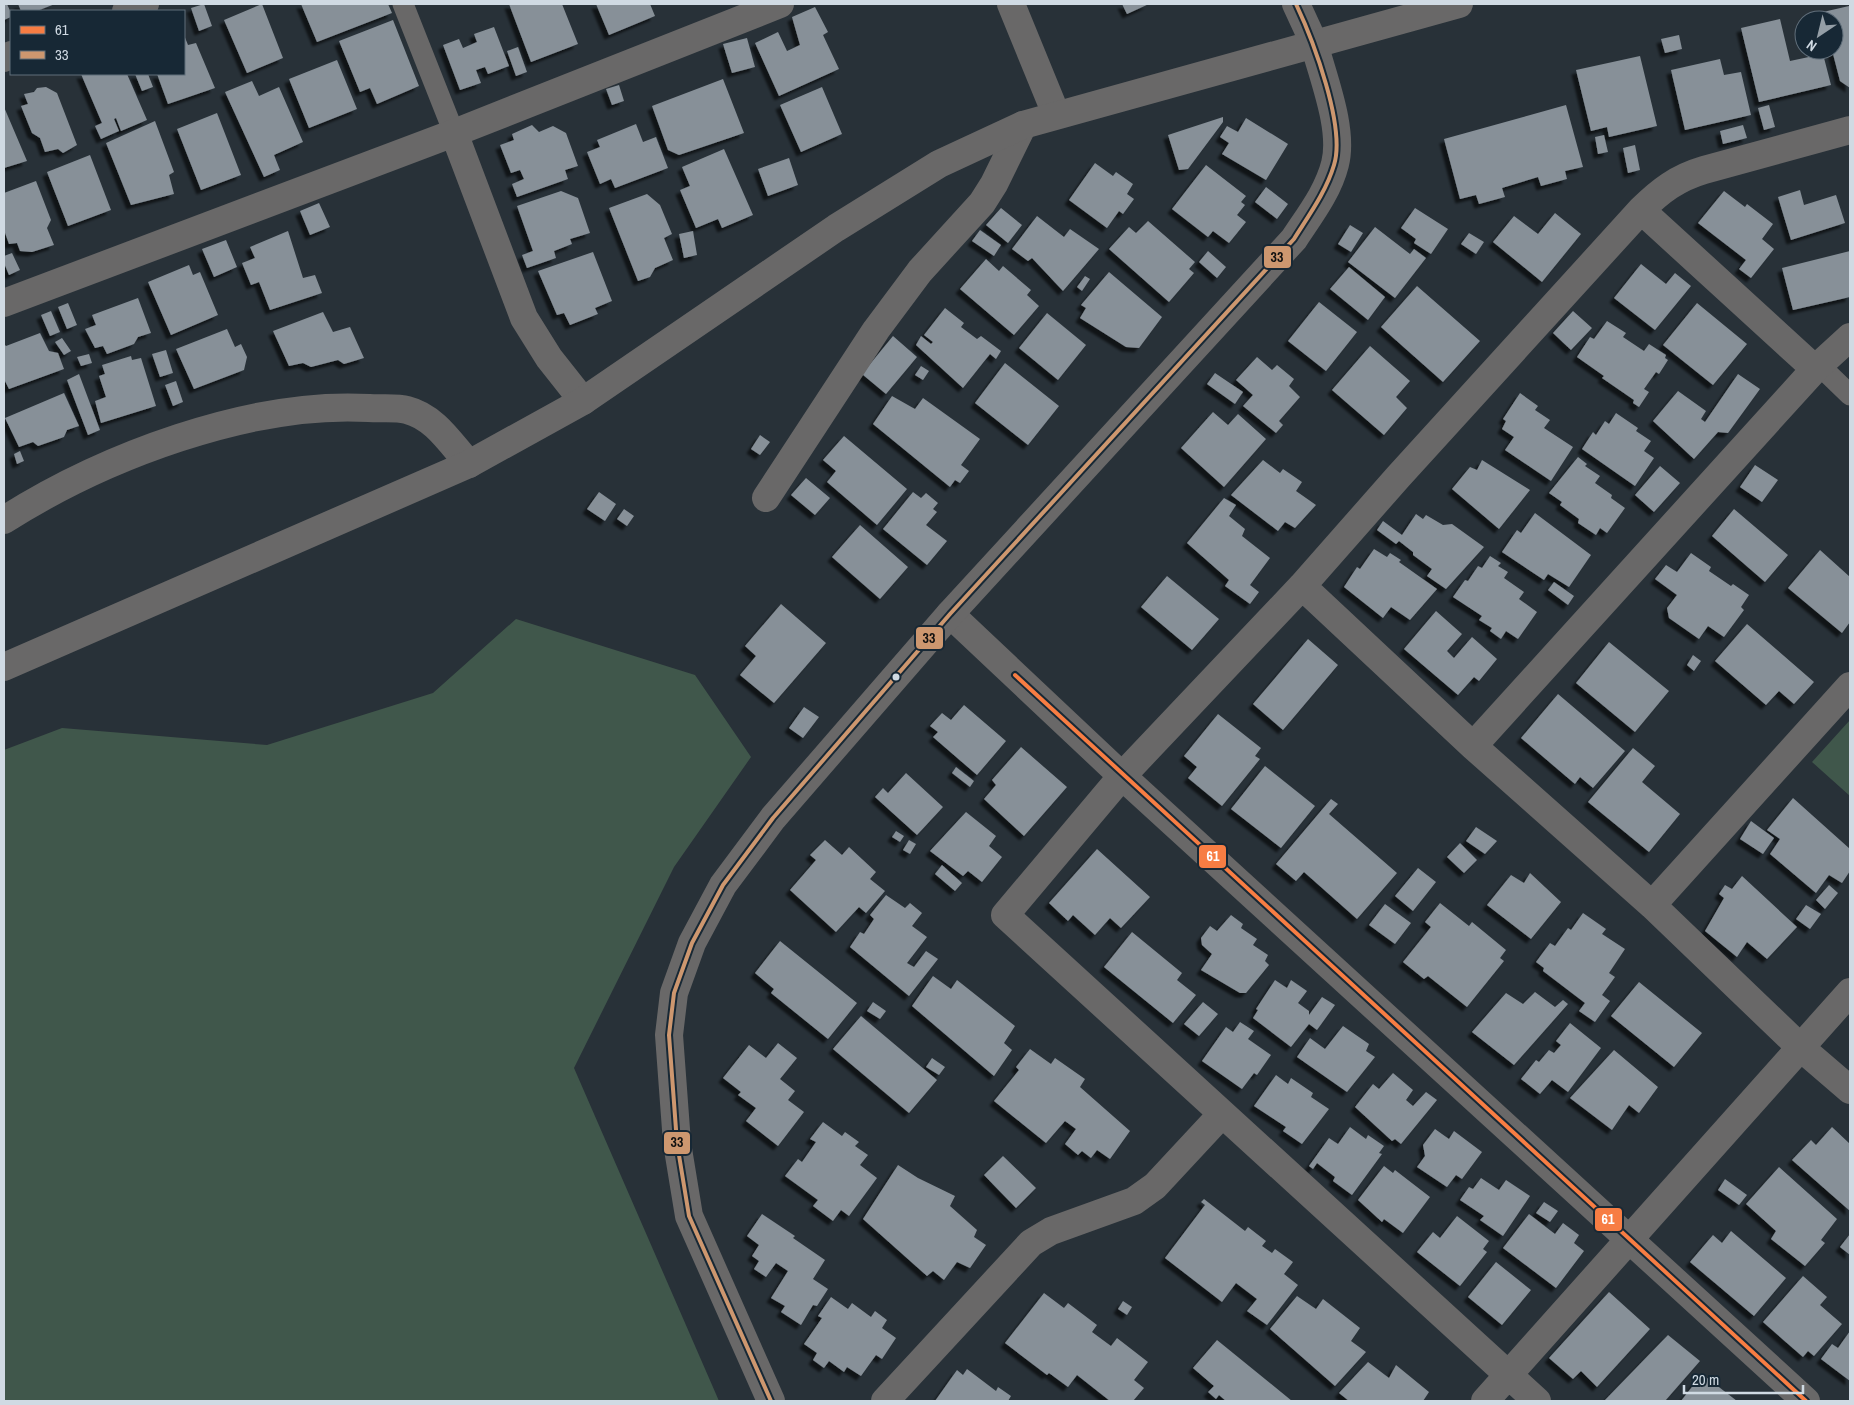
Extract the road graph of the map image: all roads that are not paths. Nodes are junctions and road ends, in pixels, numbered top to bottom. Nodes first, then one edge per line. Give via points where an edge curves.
1 (402, 4) edge
2 (780, 4) edge
3 (1011, 4) edge
4 (1296, 4) edge
5 (1459, 4) edge
6 (1314, 43) junction
7 (1056, 114) junction
8 (1023, 125) junction
9 (1850, 130) edge
10 (454, 133) junction
11 (1641, 210) junction
12 (4, 303) edge
13 (1850, 337) edge
14 (1817, 367) junction
15 (1850, 395) edge
16 (583, 401) junction
17 (469, 464) junction
18 (766, 498) dead end
19 (4, 520) edge
20 (1302, 586) junction
21 (950, 614) junction
22 (4, 667) edge
23 (1850, 686) edge
24 (1473, 746) junction
25 (1122, 776) junction
26 (1652, 905) junction
27 (1850, 992) edge
28 (1800, 1047) junction
29 (1850, 1090) edge
30 (1222, 1114) junction
31 (1628, 1239) junction
32 (1509, 1375) junction
33 (771, 1401) edge
34 (885, 1401) edge
35 (1485, 1401) edge
36 (1537, 1401) edge
37 (1806, 1401) edge

1 - 10 lane
2 - 10 street
3 - 7 street
4 - 6 street
5 - 6 street
6 - 7 street
6 - 21 street via 1336,131 1335,164 1324,193 1294,239
7 - 8 street
8 - 16 street via 939,164 836,228
8 - 18 street via 982,203 920,271 876,330
9 - 11 street via 1682,176
10 - 12 street
10 - 16 street via 524,318 549,358
11 - 14 street
11 - 20 street
13 - 14 street
14 - 15 lane
14 - 24 street
16 - 17 street
17 - 19 street via 431,421 407,410 341,406 293,410 192,433 74,480
17 - 22 street
20 - 24 street
20 - 25 street
21 - 25 street
21 - 33 street via 773,818 723,885 692,943 674,993 669,1035 677,1143 689,1216
23 - 26 street
24 - 26 street
25 - 30 street via 1005,915
25 - 31 street
26 - 28 street
27 - 28 street
28 - 29 street
28 - 31 street
30 - 32 street
30 - 34 street via 1155,1186 1134,1201 1051,1231 1031,1243
31 - 32 street
31 - 37 street
32 - 35 street
32 - 36 street

